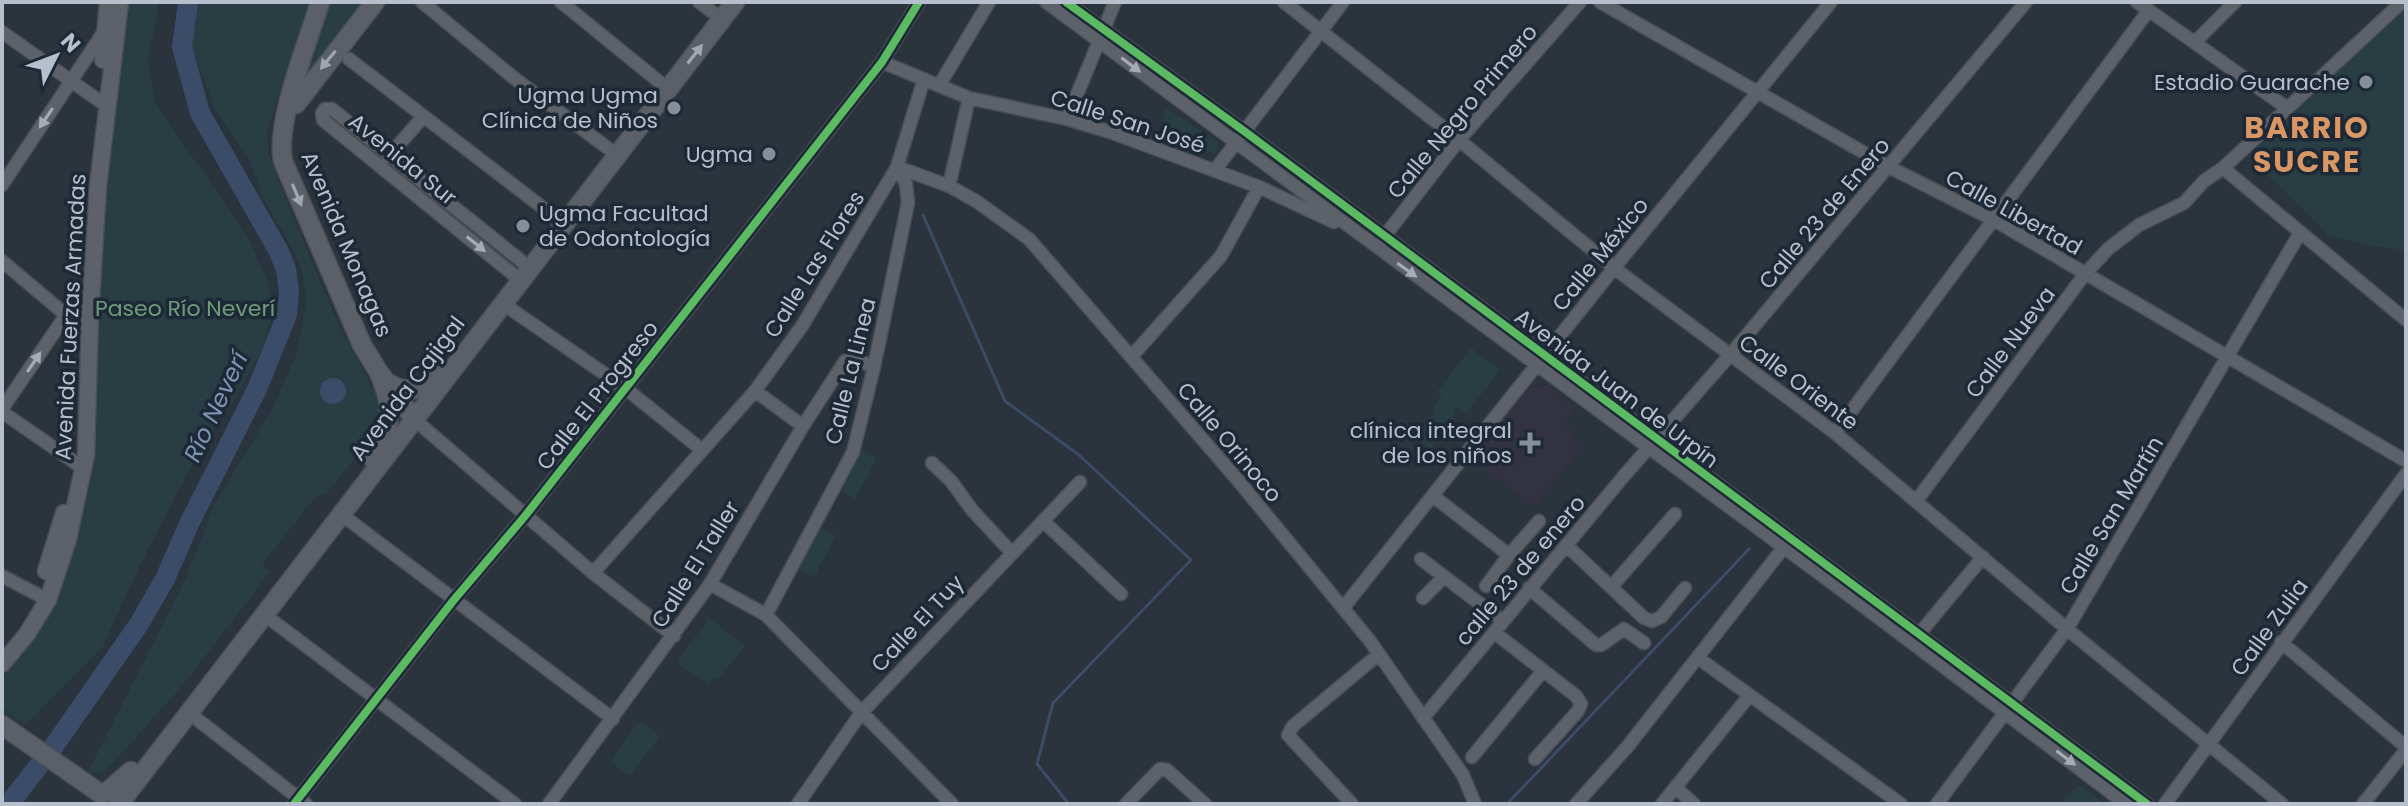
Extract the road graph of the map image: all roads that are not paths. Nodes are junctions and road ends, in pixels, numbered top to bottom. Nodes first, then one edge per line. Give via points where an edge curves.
1 (108, 2) edge
2 (120, 2) edge
3 (320, 2) edge
4 (375, 2) edge
5 (422, 2) edge
6 (561, 2) edge
7 (699, 2) edge
8 (735, 2) edge
9 (919, 2) edge
10 (989, 2) edge
11 (1046, 2) edge
12 (1066, 2) edge
13 (1115, 2) edge
14 (1284, 2) edge
15 (1343, 2) edge
16 (1580, 2) edge
17 (1600, 2) edge
18 (1831, 2) edge
19 (2026, 2) edge
20 (2137, 2) edge
21 (2235, 2) edge
22 (2402, 2) edge
23 (2149, 10) junction
24 (722, 19) junction
25 (105, 30) junction
26 (1319, 31) junction
27 (2, 32) edge
28 (1101, 35) junction
29 (2195, 42) junction
30 (349, 59) dead end
31 (882, 62) junction
32 (924, 79) junction
33 (70, 82) junction
34 (940, 84) junction
35 (668, 89) junction
36 (1756, 93) junction
37 (969, 98) junction
38 (104, 103) junction
39 (2287, 108) junction
40 (423, 117) junction
41 (1067, 119) junction
42 (284, 121) junction
43 (1244, 131) junction
44 (1459, 140) junction
45 (1235, 142) junction
46 (617, 155) junction
47 (388, 157) junction
48 (897, 167) junction
49 (1889, 167) junction
50 (2223, 168) junction
51 (1215, 170) junction
52 (2, 185) edge
53 (949, 186) junction
54 (1259, 187) junction
55 (1994, 220) junction
56 (564, 224) junction
57 (1358, 233) junction
58 (2300, 233) junction
59 (1380, 242) junction
60 (2, 261) edge
61 (1614, 268) junction
62 (525, 274) junction
63 (2085, 274) junction
64 (502, 303) junction
65 (79, 316) junction
66 (2406, 320) edge
67 (488, 322) junction
68 (1730, 355) junction
69 (1131, 357) junction
70 (2227, 358) junction
71 (1540, 361) junction
72 (874, 367) junction
73 (382, 376) junction
74 (625, 388) junction
75 (755, 391) junction
76 (2, 411) edge
77 (415, 420) junction
78 (803, 426) junction
79 (1835, 433) junction
80 (1652, 443) junction
81 (702, 450) junction
82 (2406, 461) edge
83 (932, 463) dead end
84 (79, 465) junction
85 (2406, 474) edge
86 (1080, 482) dead end
87 (1433, 496) junction
88 (1917, 500) junction
89 (1675, 514) dead end
90 (342, 515) junction
91 (525, 516) junction
92 (1043, 521) junction
93 (1539, 521) dead end
94 (1787, 543) junction
95 (1566, 545) junction
96 (1011, 552) junction
97 (1509, 555) junction
98 (1983, 557) junction
99 (1421, 559) dead end
100 (593, 573) junction
101 (2, 576) edge
102 (1444, 577) junction
103 (710, 584) junction
104 (1486, 586) dead end
105 (1612, 586) junction
106 (1529, 588) junction
107 (1685, 588) dead end
108 (1121, 594) dead end
109 (42, 598) junction
110 (1423, 598) dead end
111 (453, 601) junction
112 (1343, 608) junction
113 (265, 615) junction
114 (766, 615) junction
115 (1496, 616) dead end
116 (2067, 629) junction
117 (1495, 633) junction
118 (674, 636) junction
119 (1915, 638) junction
120 (2281, 642) junction
121 (1644, 643) dead end
122 (2, 648) edge
123 (1379, 654) junction
124 (1698, 658) junction
125 (2, 664) edge
126 (1542, 672) junction
127 (1749, 696) junction
128 (376, 699) junction
129 (2009, 708) junction
130 (189, 713) junction
131 (861, 713) junction
132 (1423, 718) junction
133 (613, 719) junction
134 (2, 725) edge
135 (2209, 745) junction
136 (2406, 748) edge
137 (1472, 757) dead end
138 (1535, 759) dead end
139 (131, 771) junction
140 (1676, 788) junction
141 (300, 802) edge
142 (106, 804) edge
143 (119, 804) edge
144 (515, 804) edge
145 (549, 804) edge
146 (798, 804) edge
147 (952, 804) edge
148 (1126, 804) edge
149 (1205, 804) edge
150 (1352, 804) edge
151 (1475, 804) edge
152 (1576, 804) edge
153 (1662, 804) edge
154 (1694, 804) edge
155 (1901, 804) edge
156 (1937, 804) edge
157 (2126, 804) edge
158 (2147, 804) edge
159 (2165, 804) edge
160 (2282, 804) edge
161 (2363, 804) edge

1 - 25 street, Avenida Fuerzas Armadas
2 - 38 street, Avenida Fuerzas Armadas
3 - 42 main road, Avenida Monagas
4 -> 42 main road
5 - 46 street
6 - 35 street
7 - 24 street
8 - 24 main road, Avenida Cajigal
9 - 31 street, Calle El Progreso
10 - 34 street
11 - 28 street, Avenida Juan de Urpín
12 - 28 street, Avenida Juan de Urpín
13 - 28 street
14 - 26 street, Calle Oriente
15 - 26 street
16 - 44 street, Calle Negro Primero
17 - 36 street, Calle Libertad
18 - 36 street, Calle México
19 - 49 street, Calle 23 de Enero
20 - 23 street
21 - 29 street
22 - 39 street, Calle Nueva
23 - 29 street
23 - 55 street
35 -> 24 main road, Avenida Cajigal
25 - 33 street
25 - 38 street, Avenida Fuerzas Armadas
26 - 43 street
26 - 44 street, Calle Oriente
27 - 33 street
28 - 41 street
28 - 43 street, Avenida Juan de Urpín
28 -> 45 street, Avenida Juan de Urpín
29 - 39 street
30 - 40 street
31 - 32 street, Calle San José
31 - 74 street, Calle El Progreso
32 - 34 street, Calle San José
32 - 48 street, Calle Las Flores
33 - 38 street
33 -> 52 street
34 - 37 street, Calle San José
35 - 46 main road, Avenida Cajigal
36 - 49 street, Calle Libertad
36 - 61 street, Calle México
37 - 41 street, Calle San José
37 - 53 street
38 - 65 street, Avenida Fuerzas Armadas via 83,246
39 - 50 street, Calle Nueva
40 - 47 street
40 - 56 street
41 - 51 street, Calle San José
42 -> 73 main road, Avenida Monagas via 283,161 349,317
43 - 45 street
43 - 59 street, Avenida Juan de Urpín
44 - 59 street, Calle Negro Primero
44 - 61 street, Calle Oriente
45 - 51 street
45 - 57 street, Avenida Juan de Urpín
46 - 56 main road, Avenida Cajigal
47 - 62 street, Avenida Sur
47 -> 62 street, Avenida Sur via 332,109 322,113 323,120
48 - 53 street, Calle Orinoco
48 - 72 street, Calle La Linea via 908,203
48 - 75 street, Calle Las Flores via 802,326
49 - 55 street, Calle Libertad
49 - 68 street, Calle 23 de Enero
50 - 58 street
50 - 63 street, Calle Nueva via 2184,203 2139,225
51 - 54 street, Calle San José
53 - 69 street, Calle Orinoco via 1029,239
54 - 57 street, Calle San José
54 - 69 street via 1221,256
55 - 63 street, Calle Libertad
55 - 79 street
56 - 62 main road, Avenida Cajigal
57 - 59 street, Avenida Juan de Urpín
58 - 66 street
58 - 70 street, Calle San Martín
59 - 71 street, Avenida Juan de Urpín
60 - 65 street
61 - 68 street, Calle Oriente
61 - 71 street, Calle México
62 - 64 main road, Avenida Cajigal
63 - 70 street, Calle Libertad
63 - 88 street, Calle Nueva
64 - 67 main road, Avenida Cajigal
64 - 74 street
76 -> 65 street
65 - 84 street, Avenida Fuerzas Armadas
67 - 73 main road via 420,389 405,391
67 - 77 main road, Avenida Cajigal
68 - 79 street, Calle Oriente
68 - 80 street, Calle 23 de Enero
69 - 112 street, Calle Orinoco
70 - 82 street, Calle Libertad
70 - 116 street, Calle San Martín
71 - 80 street, Avenida Juan de Urpín
71 - 87 street, Calle México
72 - 78 street, Calle El Taller via 845,361
72 - 114 street, Calle La Linea via 853,452
73 - 77 main road, Avenida Monagas
73 - 139 main road, Avenida Cajigal via 390,421 384,440
74 - 81 street
74 - 91 street, Calle El Progreso
75 - 78 street
75 - 81 street, Calle Las Flores
76 - 84 street
77 - 90 main road, Avenida Cajigal
77 - 91 street
78 - 103 street, Calle El Taller
79 - 88 street, Calle Oriente
80 - 94 street, Avenida Juan de Urpín
80 - 95 street, calle 23 de enero
81 - 100 street, Calle Las Flores
83 - 96 street
84 - 109 street, Avenida Fuerzas Armadas
85 - 120 street, Calle Zulia
86 - 92 street, Calle El Tuy
87 - 97 street
87 - 112 street, Calle México
88 - 98 street, Calle Oriente
89 - 105 street
90 - 111 street
90 - 113 main road, Avenida Cajigal
91 - 100 street
91 - 111 street, Calle El Progreso
92 - 96 street, Calle El Tuy
92 - 108 street
93 - 97 street
94 - 119 street, Avenida Juan de Urpín
94 - 124 street
95 - 105 street
95 - 106 street, calle 23 de enero
96 - 131 street, Calle El Tuy
97 - 104 street
98 - 116 street, Calle Oriente
98 - 119 street
99 - 102 street
100 - 118 street
101 - 109 street
102 - 110 street
102 - 115 street
103 - 114 street
103 - 118 street, Calle El Taller
105 - 107 street via 1652,621
106 - 117 street, calle 23 de enero
106 - 121 street via 1596,645 1624,629
109 - 122 street, Avenida Fuerzas Armadas
109 - 125 street, Avenida Fuerzas Armadas via 27,634
111 - 128 street, Calle El Progreso
111 - 133 street
112 - 123 street, Calle Orinoco
113 - 128 street
113 - 130 main road, Avenida Cajigal
114 - 131 street
116 - 129 street, Calle San Martín
116 - 135 street, Calle Oriente
117 - 126 street
117 - 132 street, calle 23 de enero
118 - 133 street, Calle El Taller
119 - 129 street, Avenida Juan de Urpín
120 - 135 street, Calle Zulia
120 - 136 street
123 - 132 street, Calle Orinoco
123 - 150 street via 1288,735
124 - 127 street
124 - 152 street
126 - 137 street
126 - 138 street via 1581,704
127 - 140 street
127 - 155 street
128 - 141 street, Calle El Progreso
128 - 144 street
129 - 156 street, Calle San Martín
129 -> 157 street, Avenida Juan de Urpín
129 - 158 street, Avenida Juan de Urpín
130 - 141 street
130 - 143 main road, Avenida Cajigal
131 - 146 street, Calle El Tuy
131 - 147 street
132 - 151 street, Calle Orinoco via 1463,775
133 - 145 street, Calle El Taller
134 - 139 main road via 101,794
135 - 159 street, Calle Zulia
135 - 160 street, Calle Oriente
136 - 161 street
139 - 142 main road, Avenida Cajigal
140 - 153 street
140 - 154 street
148 - 149 street via 1160,769

